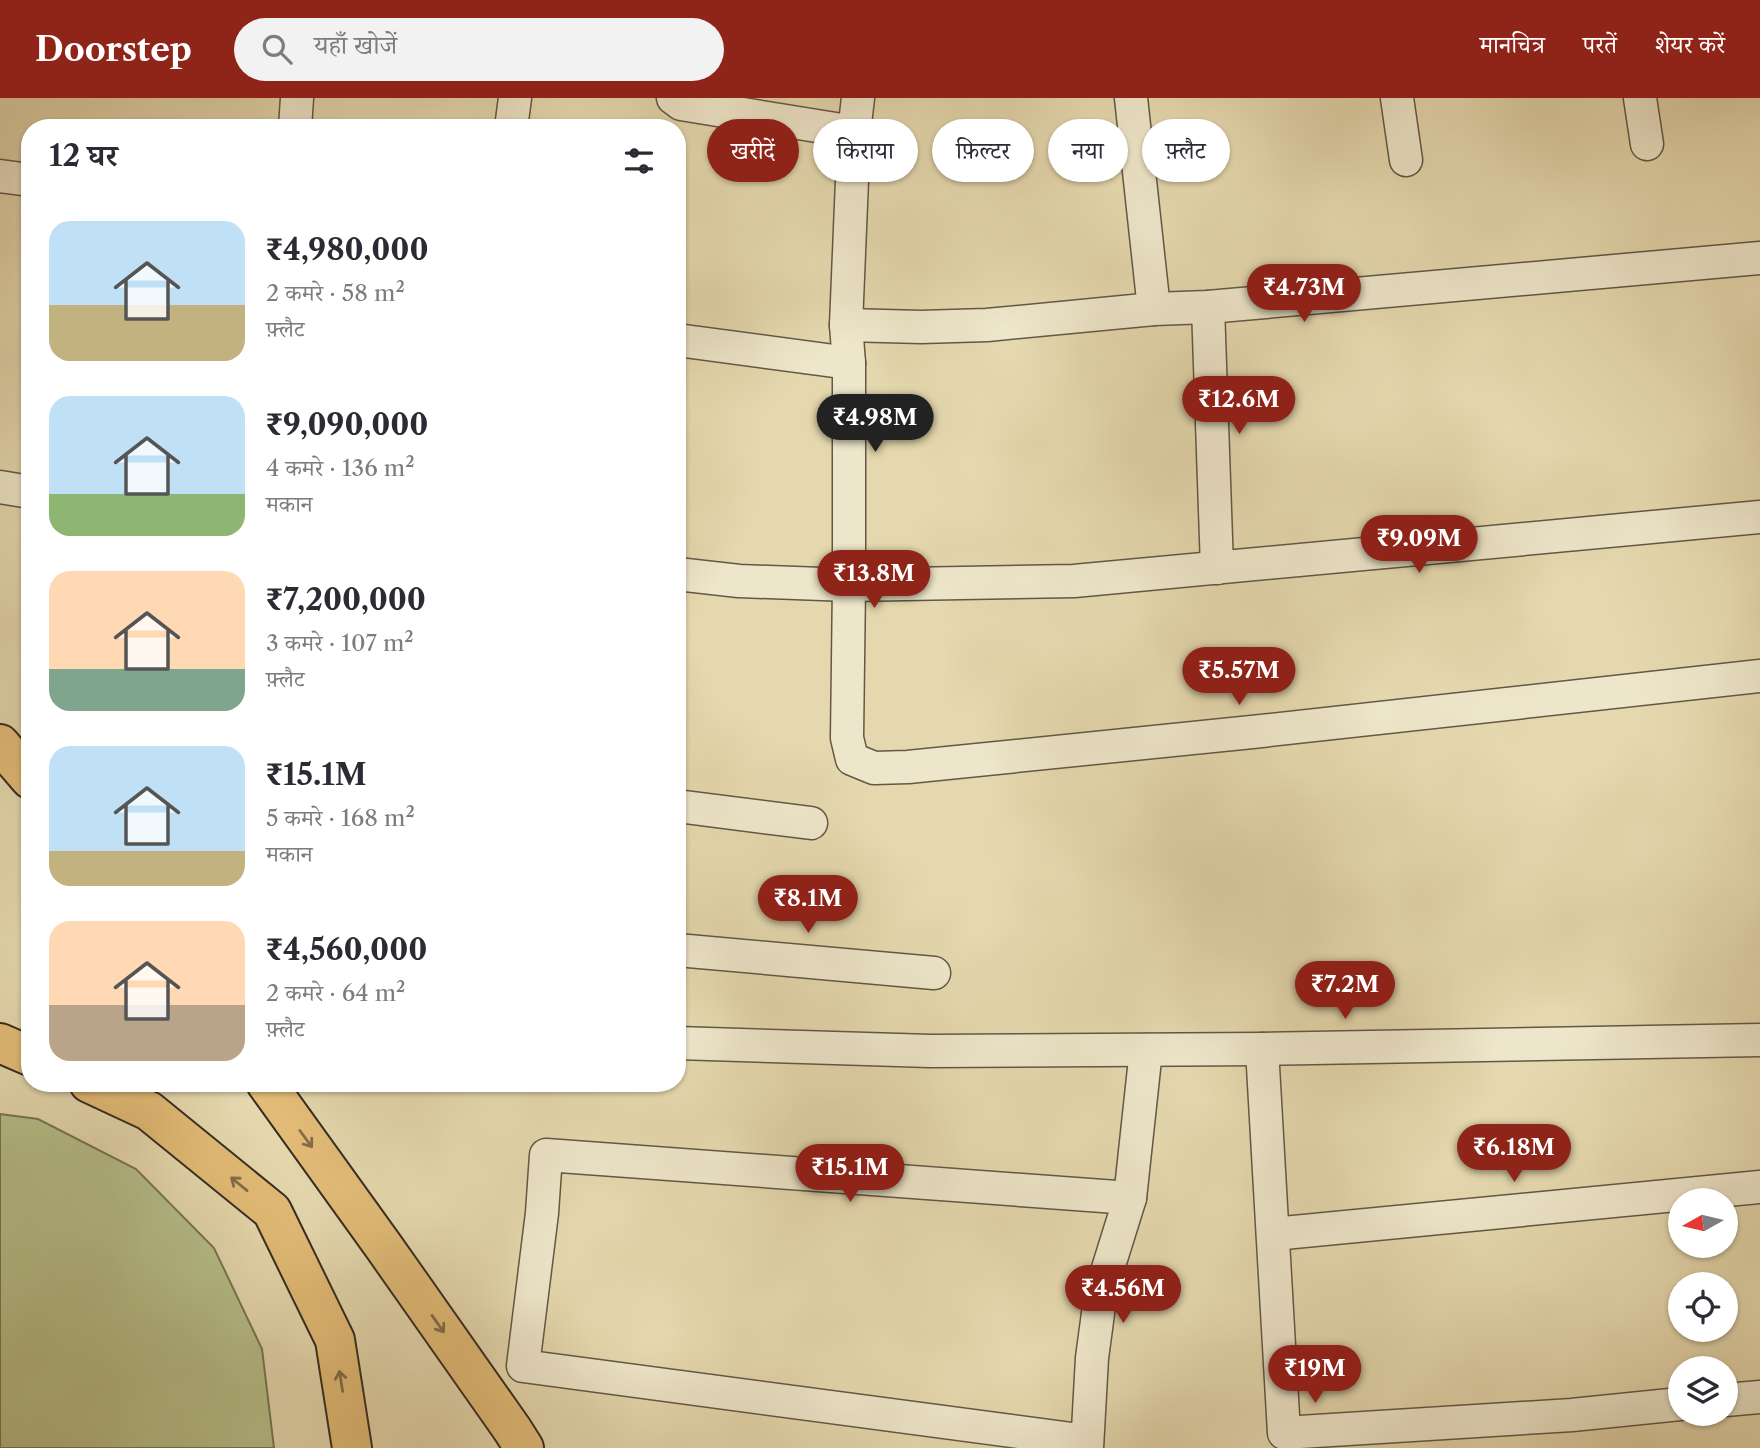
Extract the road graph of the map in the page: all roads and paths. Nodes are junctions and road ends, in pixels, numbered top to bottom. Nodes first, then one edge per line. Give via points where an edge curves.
1 (297, 98) edge
2 (515, 98) edge
3 (673, 98) edge
4 (858, 98) edge
5 (1131, 98) edge
6 (1397, 98) edge
7 (1640, 98) edge
8 (296, 119) edge
9 (512, 119) edge
10 (856, 119) edge
11 (813, 125) edge
12 (1647, 144) dead end
13 (1406, 160) dead end
14 (0, 176) edge
15 (21, 179) edge
16 (852, 182) edge
17 (1760, 258) edge
18 (1208, 307) junction
19 (1154, 309) junction
20 (846, 325) junction
21 (686, 341) edge
22 (849, 363) junction
23 (0, 487) edge
24 (21, 490) edge
25 (1760, 517) edge
26 (1217, 568) junction
27 (686, 575) edge
28 (849, 585) junction
29 (1760, 676) edge
30 (0, 744) edge
31 (21, 768) edge
32 (686, 807) edge
33 (811, 823) dead end
34 (686, 951) edge
35 (934, 973) dead end
36 (1760, 1040) edge
37 (0, 1043) edge
38 (686, 1043) edge
39 (1262, 1049) junction
40 (1146, 1050) junction
41 (21, 1052) edge
42 (108, 1092) edge
43 (273, 1092) edge
44 (1760, 1187) edge
45 (1130, 1198) junction
46 (1273, 1234) junction
47 (1760, 1396) edge
48 (1738, 1399) edge
49 (1668, 1405) edge
50 (1284, 1440) edge
51 (1087, 1445) edge
52 (352, 1448) edge
53 (524, 1448) edge

1 - 8 street
2 - 9 street
3 - 11 street via 681,104
4 - 10 street
5 - 19 street
6 - 13 street
7 - 12 street
14 - 15 street
16 - 20 street
17 - 18 street
18 - 19 street
18 - 26 street
19 - 20 street via 987,325
20 - 22 street
21 - 22 street
22 - 28 street
23 - 24 street
25 - 26 street
26 - 28 street via 1074,581
27 - 28 street
28 - 29 street via 846,738 852,759 874,768 1251,733
30 - 31 highway
32 - 33 street
34 - 35 street
36 - 39 street
37 - 41 highway
38 - 40 street via 930,1051
39 - 40 street
39 - 46 street
40 - 45 street
52 -> 42 highway via 335,1340 272,1211 149,1111
43 -> 53 highway
44 - 46 street
45 - 51 street via 1101,1291
45 - 51 street via 546,1155 523,1366
46 - 50 street
47 - 48 street
49 - 50 street

